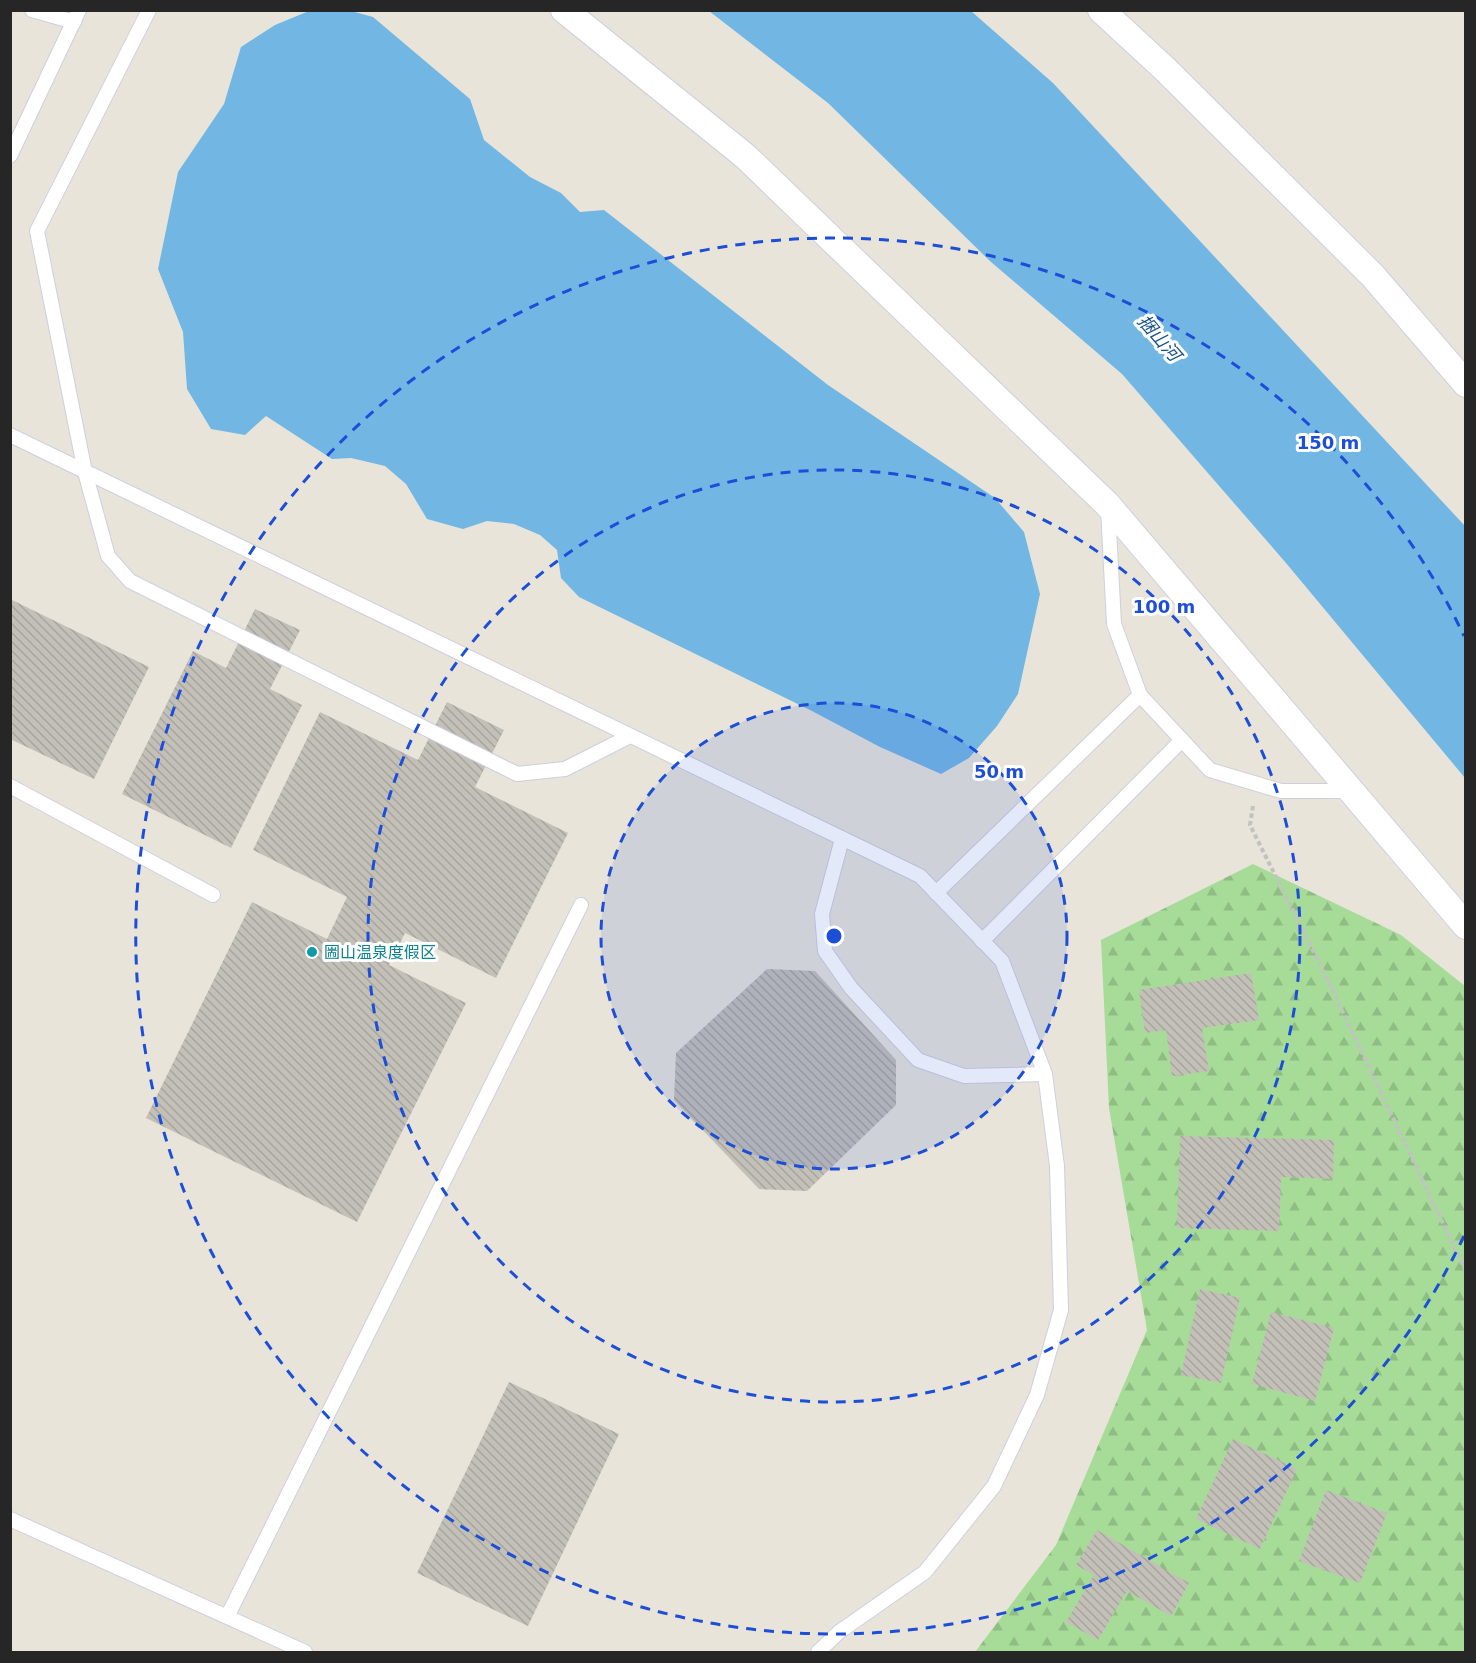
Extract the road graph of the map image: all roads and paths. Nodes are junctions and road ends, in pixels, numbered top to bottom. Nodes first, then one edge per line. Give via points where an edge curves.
1 (32, 10) edge
2 (149, 10) edge
3 (564, 10) edge
4 (1101, 10) edge
5 (76, 16) edge
6 (10, 156) edge
7 (1466, 384) edge
8 (10, 435) edge
9 (85, 472) junction
10 (1107, 504) junction
11 (1140, 695) junction
12 (630, 736) junction
13 (1182, 740) junction
14 (1256, 784) junction
15 (10, 786) edge
16 (1352, 790) junction
17 (842, 839) junction
18 (936, 893) junction
19 (213, 895) dead end
20 (581, 905) dead end
21 (1466, 927) edge
22 (982, 941) junction
23 (1045, 1074) junction
24 (1466, 1272) edge
25 (10, 1519) edge
26 (228, 1615) junction
27 (305, 1653) edge
28 (818, 1653) edge

1 - 5 lane
2 - 9 lane via 38,231
3 - 10 street via 745,156
4 - 7 street via 1373,276
5 - 6 lane
8 - 9 lane
9 - 12 lane
9 - 12 lane via 108,556 130,581 517,774 565,769
10 - 11 lane via 1114,624
10 - 16 street
11 - 13 lane
11 - 18 lane
12 - 17 lane
13 - 14 lane via 1209,770
13 - 22 lane
14 - 16 lane via 1281,791
14 - 24 path via 1250,825
15 - 19 lane
16 - 21 street
17 - 18 lane via 920,876
17 - 23 lane via 822,914 825,951 850,988 918,1060 964,1076
18 - 22 lane
20 - 26 lane
22 - 23 lane via 1002,961
23 - 28 lane via 1057,1166 1061,1310 1036,1395 994,1486 925,1572 839,1632
25 - 26 lane
26 - 27 lane

